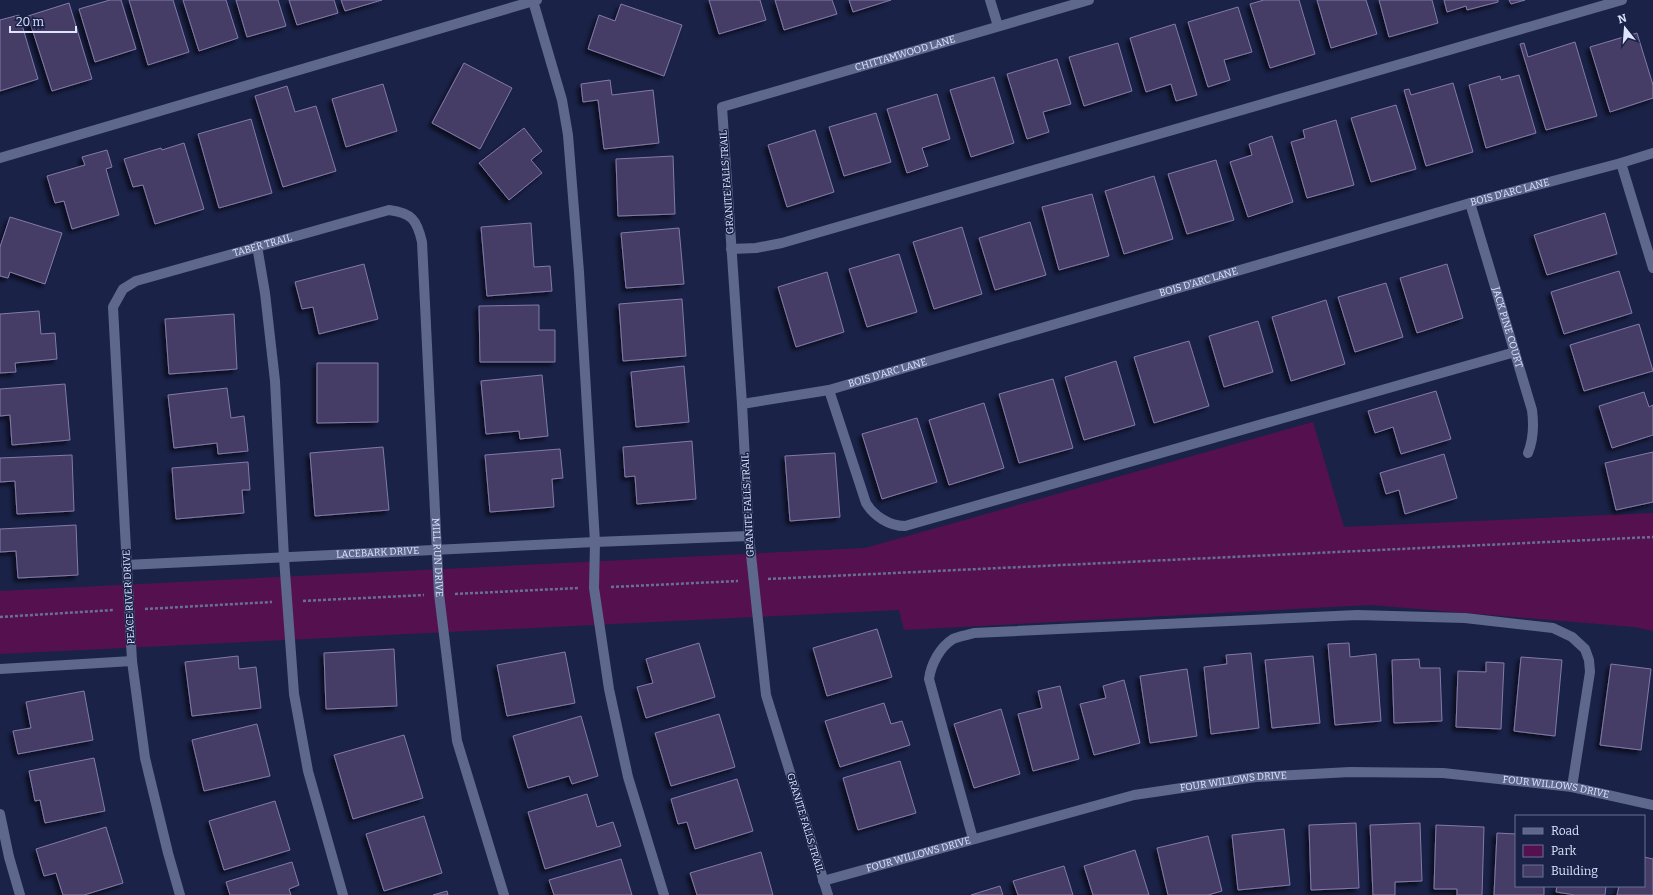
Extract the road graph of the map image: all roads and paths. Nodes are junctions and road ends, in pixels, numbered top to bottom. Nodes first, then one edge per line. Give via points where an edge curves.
1 (990, 0) edge
2 (1089, 0) edge
3 (1622, 0) edge
4 (535, 1) edge
5 (998, 26) junction
6 (722, 106) joint
7 (1653, 153) edge
8 (0, 158) edge
9 (1621, 163) junction
10 (1470, 203) junction
11 (410, 215) joint
12 (256, 246) junction
13 (731, 249) junction
14 (1653, 268) edge
15 (119, 295) joint
16 (1515, 352) junction
17 (829, 390) junction
18 (742, 404) junction
19 (1528, 453) dead end
20 (749, 536) junction
21 (1653, 537) edge
22 (594, 542) junction
23 (438, 551) junction
24 (284, 558) junction
25 (126, 565) junction
26 (766, 579) dead end
27 (739, 581) dead end
28 (594, 588) junction
29 (439, 594) junction
30 (287, 602) junction
31 (130, 610) junction
32 (0, 617) edge
33 (132, 661) junction
34 (0, 669) edge
35 (1572, 787) junction
36 (1653, 805) edge
37 (0, 814) edge
38 (973, 839) junction
39 (823, 881) junction
40 (20, 895) edge
41 (180, 895) edge
42 (343, 895) edge
43 (504, 895) edge
44 (664, 895) edge
45 (828, 895) edge

1 - 5 street
2 - 5 street, CHITTAMWOOD LANE
3 - 13 street via 782,243
4 - 8 street
4 - 22 street via 562,100 568,135 579,272
5 - 6 street, CHITTAMWOOD LANE
6 - 13 street, GRANITE FALLS TRAIL
7 - 9 street, BOIS D'ARC LANE
9 - 10 street, BOIS D'ARC LANE
9 - 14 street
10 - 16 street, JACK PINE COURT
10 - 17 street, BOIS D'ARC LANE
11 - 12 street, TABER TRAIL via 389,210 379,211
11 - 23 street, MILL RUN DRIVE via 415,221 422,242
12 - 15 street, TABER TRAIL via 136,281 123,289
12 - 24 street via 265,292 275,381
13 - 18 street, GRANITE FALLS TRAIL
15 - 25 street, PEACE RIVER DRIVE via 113,307
16 - 17 street via 904,526 892,525 866,503
16 - 19 street, JACK PINE COURT via 1534,424
17 - 18 street, BOIS D'ARC LANE
18 - 20 street, GRANITE FALLS TRAIL
20 - 22 street, LACEBARK DRIVE
20 - 39 street, GRANITE FALLS TRAIL via 766,695
21 - 26 path
22 - 23 street, LACEBARK DRIVE
22 - 28 street
23 - 24 street, LACEBARK DRIVE
23 - 29 street, MILL RUN DRIVE
24 - 25 street, LACEBARK DRIVE
24 - 30 street
25 - 31 street, PEACE RIVER DRIVE
27 - 28 path
28 - 29 path
28 - 44 street via 609,689 627,769
29 - 30 path
29 - 43 street, MILL RUN DRIVE via 457,741
30 - 31 path
30 - 42 street via 294,694 301,740
31 - 32 path
31 - 33 street, PEACE RIVER DRIVE
33 - 34 street
33 - 41 street, PEACE RIVER DRIVE via 145,758
35 - 36 street, FOUR WILLOWS DRIVE
35 - 38 street, FOUR WILLOWS DRIVE via 1443,773 1350,772 1256,777 1134,796
35 - 38 street via 1590,672 1587,654 1579,642 1553,628 1465,618 1357,615 974,633 953,639 939,652 929,679
37 - 40 street
38 - 39 street, FOUR WILLOWS DRIVE
39 - 45 street, GRANITE FALLS TRAIL

